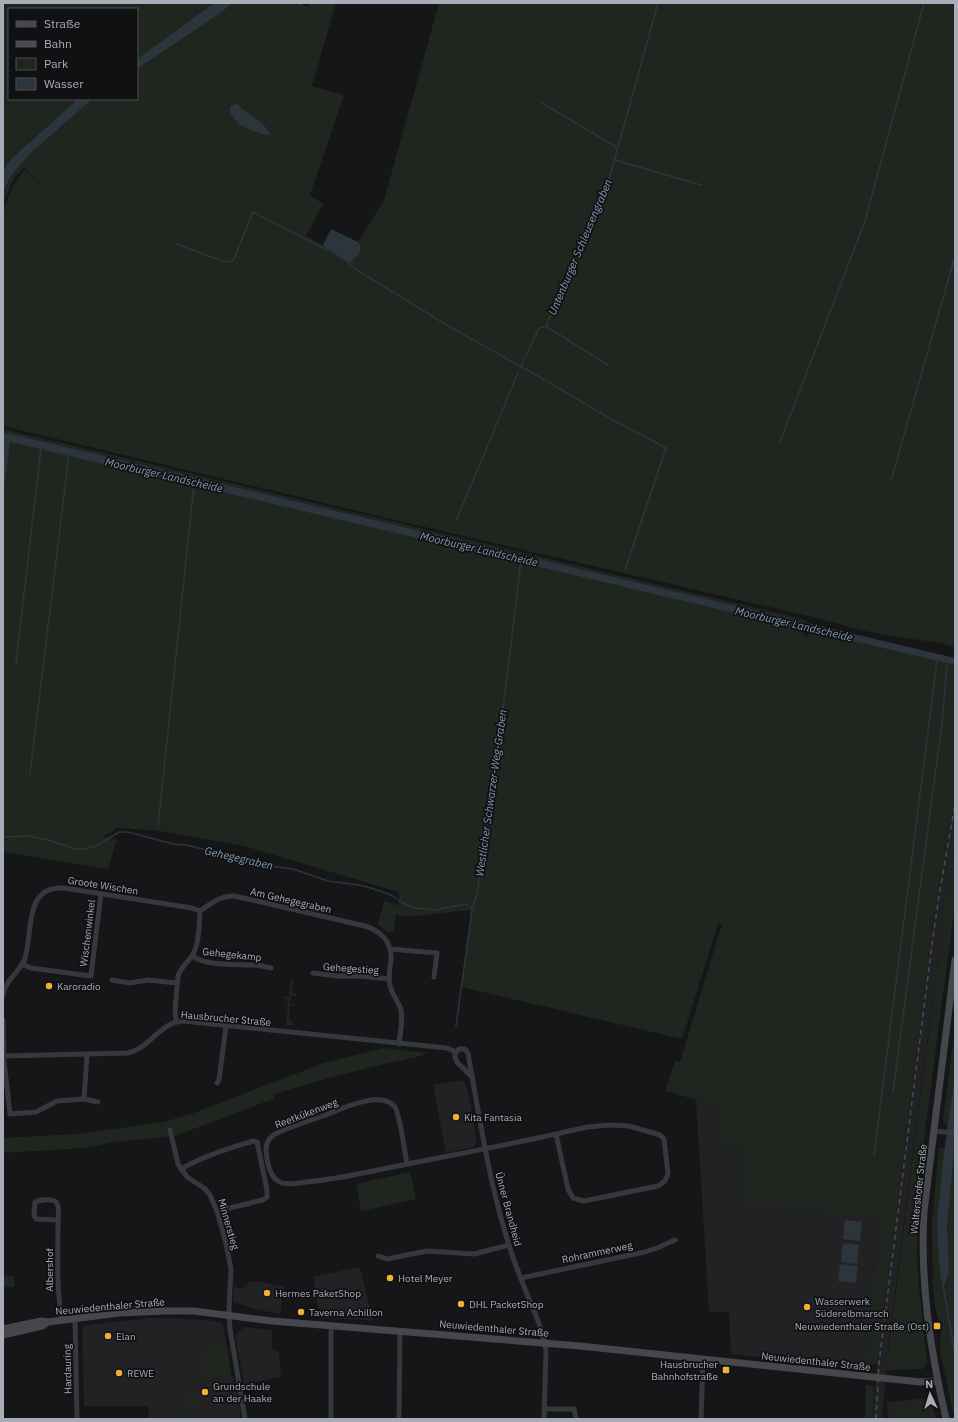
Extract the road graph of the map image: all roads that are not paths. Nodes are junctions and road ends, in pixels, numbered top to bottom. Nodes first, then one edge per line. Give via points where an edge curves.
1 (101, 894) junction
2 (200, 911) junction
3 (390, 949) junction
4 (192, 956) junction
5 (955, 960) edge
6 (22, 964) junction
7 (271, 968) dead end
8 (313, 974) dead end
9 (434, 977) dead end
10 (389, 979) junction
11 (112, 980) dead end
12 (177, 983) junction
13 (3, 995) edge
14 (3, 1020) edge
15 (176, 1022) junction
16 (226, 1026) junction
17 (399, 1044) junction
18 (456, 1052) junction
19 (87, 1055) junction
20 (3, 1056) edge
21 (472, 1077) junction
22 (217, 1083) dead end
23 (84, 1099) junction
24 (98, 1102) dead end
25 (170, 1130) dead end
26 (934, 1131) junction
27 (955, 1133) edge
28 (556, 1134) junction
29 (485, 1150) junction
30 (407, 1164) junction
31 (181, 1170) junction
32 (217, 1211) junction
33 (58, 1220) junction
34 (675, 1240) dead end
35 (509, 1245) junction
36 (378, 1256) dead end
37 (520, 1278) junction
38 (229, 1315) junction
39 (75, 1318) junction
40 (62, 1320) junction
41 (48, 1322) junction
42 (331, 1326) junction
43 (3, 1329) edge
44 (400, 1330) junction
45 (3, 1335) edge
46 (545, 1342) junction
47 (703, 1359) junction
48 (938, 1381) junction
49 (544, 1409) junction
50 (77, 1419) edge
51 (245, 1419) edge
52 (332, 1419) edge
53 (398, 1419) edge
54 (544, 1419) edge
55 (576, 1419) edge
56 (701, 1419) edge
57 (946, 1419) edge

1 - 2 street, Groote Wischen
1 - 6 street, Groote Wischen via 60,888 44,893 33,908 27,950
1 - 6 street, Wischenwinkel via 91,976 31,968
2 - 3 street, Am Gehegegraben via 224,896 235,896 370,928 385,938
2 - 4 street via 197,944
3 - 9 street via 437,953
3 - 10 street
4 - 7 street, Gehegekamp via 209,962
4 - 12 street via 180,970
5 - 26 street, Waltershofer Straße
6 - 13 street, Groote Wischen via 7,984
8 - 10 street, Gehegestieg
10 - 17 street via 402,1013
11 - 12 street via 130,983 149,980
12 - 15 street
14 - 20 street
15 - 16 street, Hausbrucher Straße
15 - 19 street, Hausbrucher Straße via 134,1052
16 - 17 street, Hausbrucher Straße
16 - 22 street
17 - 18 street, Hausbrucher Straße via 447,1048
18 - 21 street via 457,1062
18 - 21 street, Ünner Brandheid via 463,1048 467,1051
19 - 20 street, Hausbrucher Straße
19 - 23 street
20 - 23 street via 10,1114 36,1112 57,1100
21 - 29 street, Ünner Brandheid
23 - 24 street
25 - 31 street, Minnerstieg via 176,1160
26 - 27 street
26 - 48 street, Waltershofer Straße via 922,1251 924,1293
28 - 28 street, Reetkükenweg via 610,1125 629,1126 660,1135 664,1139 668,1174 665,1181 658,1186 584,1201 573,1198 568,1189
28 - 29 street, Reetkükenweg
29 - 30 street, Reetkükenweg
29 - 35 street, Ünner Brandheid via 493,1190
30 - 30 street, Reetkükenweg via 396,1111 382,1100 357,1103 279,1132 269,1139 266,1147 271,1174 283,1184 324,1180
31 - 32 street, Minnerstieg via 207,1190
31 - 32 street via 208,1156 253,1141 257,1142 268,1190 267,1197
32 - 38 street, Minnerstieg via 231,1269
33 - 33 street, Albershof via 56,1202 35,1202 36,1219
33 - 40 street, Albershof via 58,1296
34 - 37 street, Rohrammerweg via 645,1252
35 - 36 street via 474,1254 427,1251 387,1259
35 - 37 street, Ünner Brandheid
37 - 46 street, Ünner Brandheid
38 - 39 street, Neuwiedenthaler Straße via 164,1311
38 - 42 street, Neuwiedenthaler Straße
38 - 51 street, Minnerstieg
39 - 40 street, Neuwiedenthaler Straße
39 - 50 street, Hardauring
40 - 41 street, Neuwiedenthaler Straße
41 - 43 street, Neuwiedenthaler Straße via 41,1321
41 - 45 street, Neuwiedenthaler Straße via 42,1326
42 - 44 street, Neuwiedenthaler Straße
42 - 52 street
44 - 46 street, Neuwiedenthaler Straße
44 - 53 street
46 - 47 street, Neuwiedenthaler Straße
46 - 49 street, Ünner Brandheid
47 - 48 street, Neuwiedenthaler Straße via 920,1382
47 - 56 street
48 - 57 street, Waltershofer Straße
49 - 54 street, Ünner Brandheid
49 - 55 street via 574,1408

